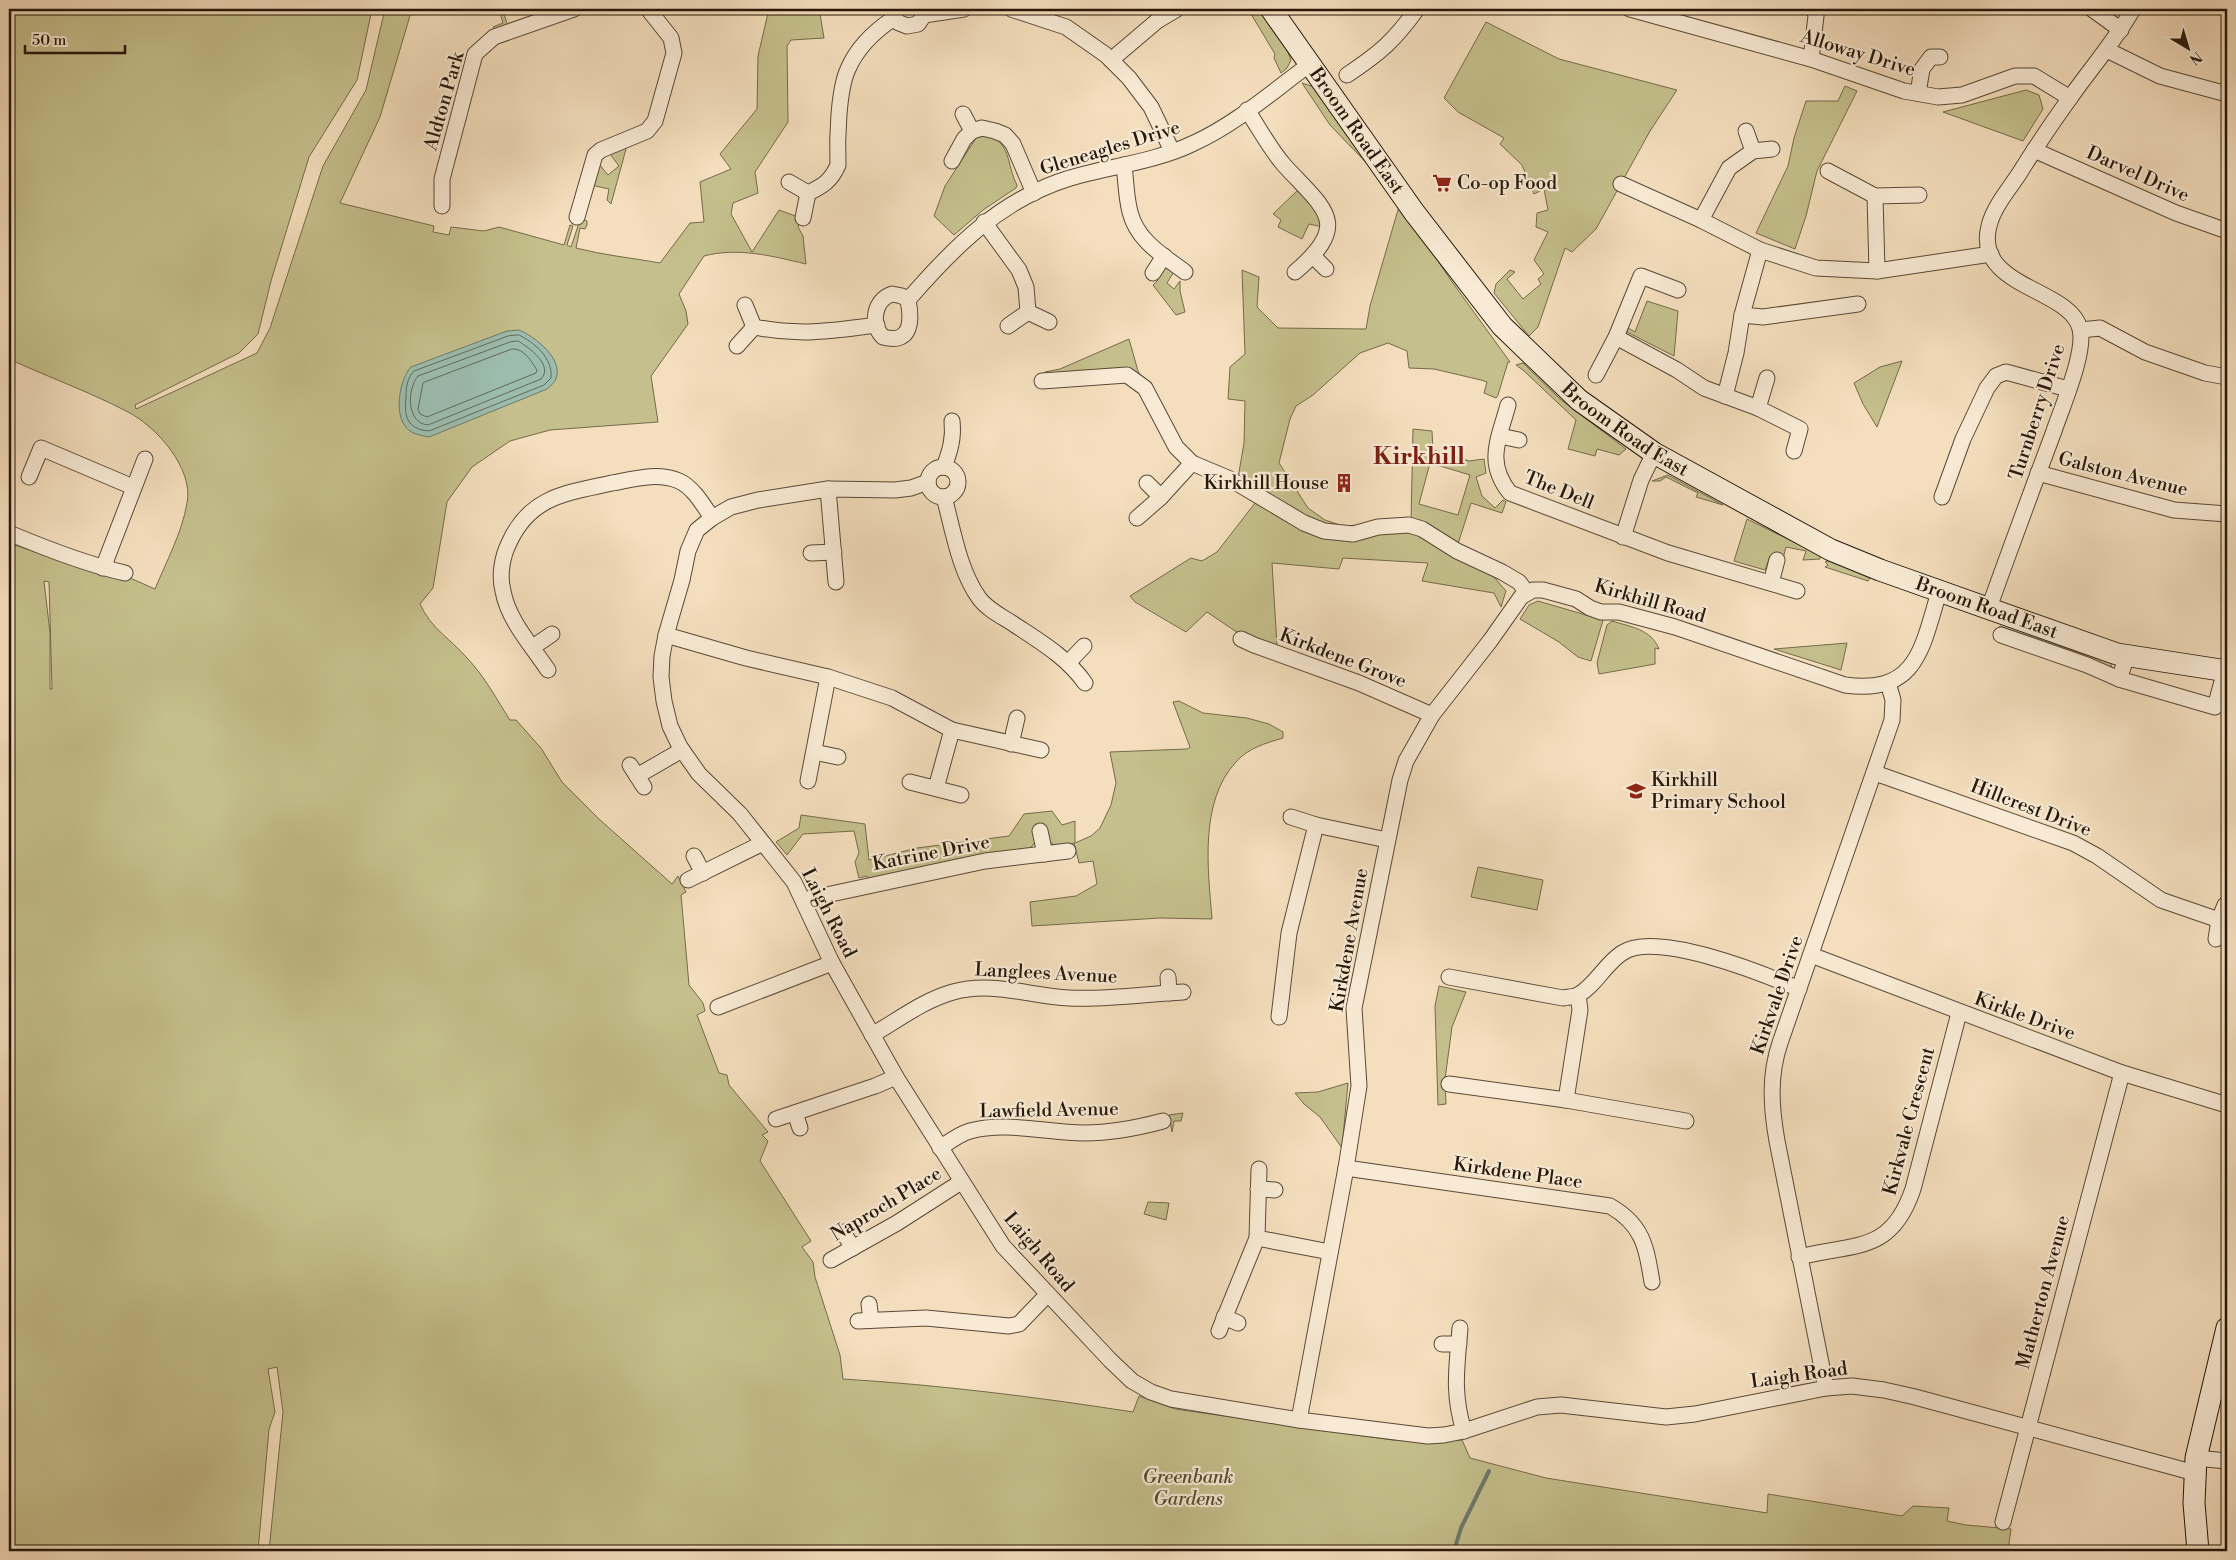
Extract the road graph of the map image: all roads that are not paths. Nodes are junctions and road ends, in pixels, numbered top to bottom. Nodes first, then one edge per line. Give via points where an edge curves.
1 (574, 9) edge
2 (648, 9) edge
3 (964, 9) edge
4 (1012, 9) edge
5 (1177, 9) edge
6 (1271, 9) edge
7 (1417, 9) edge
8 (1630, 9) edge
9 (1814, 9) edge
10 (2092, 9) edge
11 (2133, 9) edge
12 (924, 12) edge
13 (893, 13) edge
14 (2121, 30) junction
15 (2107, 50) junction
16 (1940, 57) dead end
17 (1811, 59) junction
18 (1111, 60) junction
19 (1310, 64) junction
20 (1347, 75) dead end
21 (1918, 93) junction
22 (2227, 94) edge
23 (2070, 98) junction
24 (1247, 110) junction
25 (963, 114) dead end
26 (972, 131) junction
27 (1746, 131) dead end
28 (1772, 149) dead end
29 (2034, 150) junction
30 (1753, 151) junction
31 (1172, 152) junction
32 (952, 161) dead end
33 (1124, 165) junction
34 (1828, 171) dead end
35 (789, 182) dead end
36 (1621, 184) dead end
37 (808, 193) junction
38 (1034, 193) junction
39 (1919, 195) dead end
40 (1875, 196) junction
41 (442, 206) dead end
42 (577, 217) dead end
43 (803, 218) dead end
44 (1701, 220) junction
45 (984, 222) junction
46 (2227, 230) edge
47 (1760, 250) junction
48 (1992, 254) junction
49 (1164, 256) junction
50 (1313, 256) junction
51 (1326, 269) dead end
52 (1877, 271) junction
53 (1185, 272) dead end
54 (1295, 272) dead end
55 (1153, 273) dead end
56 (1678, 290) dead end
57 (908, 300) junction
58 (1858, 304) dead end
59 (745, 305) dead end
60 (1028, 312) junction
61 (1742, 315) junction
62 (1049, 322) dead end
63 (877, 326) junction
64 (1008, 326) dead end
65 (754, 327) junction
66 (2081, 330) junction
67 (1616, 337) junction
68 (737, 346) dead end
69 (1596, 375) dead end
70 (2227, 377) edge
71 (1767, 378) dead end
72 (1042, 381) dead end
73 (2068, 389) junction
74 (1725, 396) junction
75 (1508, 405) dead end
76 (1758, 408) junction
77 (952, 420) dead end
78 (1500, 436) junction
79 (1519, 440) dead end
80 (1794, 451) dead end
81 (1654, 453) junction
82 (145, 459) dead end
83 (1192, 463) junction
84 (944, 467) junction
85 (2038, 473) junction
86 (29, 477) dead end
87 (928, 482) junction
88 (1147, 483) dead end
89 (133, 487) junction
90 (828, 489) junction
91 (944, 497) junction
92 (1161, 497) junction
93 (1942, 497) dead end
94 (2227, 514) edge
95 (712, 518) junction
96 (1137, 518) dead end
97 (9, 533) edge
98 (1623, 537) junction
99 (834, 552) junction
100 (811, 553) dead end
101 (1777, 560) dead end
102 (103, 568) junction
103 (125, 573) dead end
104 (836, 582) dead end
105 (1771, 583) junction
106 (1797, 591) dead end
107 (1940, 592) junction
108 (1527, 593) junction
109 (1989, 608) junction
110 (552, 634) dead end
111 (2001, 635) dead end
112 (666, 636) junction
113 (1084, 646) dead end
114 (532, 647) junction
115 (1248, 647) dead end
116 (2127, 656) junction
117 (1068, 663) junction
118 (548, 670) dead end
119 (2226, 671) edge
120 (828, 678) junction
121 (2119, 679) junction
122 (1085, 683) dead end
123 (1888, 683) junction
124 (1432, 716) junction
125 (1017, 718) dead end
126 (952, 730) junction
127 (1011, 744) junction
128 (682, 750) junction
129 (1041, 750) dead end
130 (814, 752) junction
131 (838, 757) dead end
132 (1875, 773) junction
133 (637, 776) dead end
134 (808, 781) dead end
135 (910, 782) dead end
136 (936, 788) junction
137 (961, 795) dead end
138 (1291, 817) dead end
139 (1316, 825) junction
140 (1040, 831) dead end
141 (1387, 840) junction
142 (763, 843) junction
143 (1068, 851) dead end
144 (1045, 854) junction
145 (694, 856) dead end
146 (703, 873) junction
147 (688, 880) dead end
148 (803, 900) junction
149 (2225, 906) dead end
150 (2219, 920) junction
151 (2216, 939) dead end
152 (1811, 956) junction
153 (832, 963) junction
154 (1168, 977) dead end
155 (1449, 977) dead end
156 (1799, 989) junction
157 (1578, 995) junction
158 (718, 1007) dead end
159 (1958, 1013) junction
160 (1279, 1017) dead end
161 (872, 1035) junction
162 (2122, 1073) junction
163 (896, 1077) junction
164 (1449, 1084) dead end
165 (1566, 1100) junction
166 (2227, 1105) edge
167 (795, 1113) junction
168 (776, 1119) dead end
169 (1163, 1121) dead end
170 (1686, 1121) dead end
171 (800, 1128) dead end
172 (940, 1148) junction
173 (1346, 1168) junction
174 (1259, 1169) dead end
175 (961, 1182) junction
176 (1258, 1188) junction
177 (1275, 1190) dead end
178 (843, 1232) dead end
179 (1256, 1238) junction
180 (853, 1248) junction
181 (1330, 1252) junction
182 (1799, 1257) junction
183 (830, 1260) dead end
184 (1655, 1271) dead end
185 (1048, 1294) junction
186 (869, 1304) dead end
187 (1238, 1323) dead end
188 (1460, 1328) dead end
189 (2227, 1328) edge
190 (1442, 1344) dead end
191 (1459, 1344) junction
192 (1826, 1388) junction
193 (1299, 1420) junction
194 (2028, 1427) junction
195 (1464, 1431) junction
196 (2227, 1461) edge
197 (2195, 1466) junction
198 (2002, 1522) dead end
199 (2198, 1551) edge

1 - 41 street, Aldton Park via 494,37 475,54 442,179
2 - 42 street via 670,38 674,53 655,121 647,132 601,150 594,156
3 - 12 street
4 - 18 street via 1066,28
5 - 18 street via 1157,21
6 - 19 street, Broom Road East
7 - 20 street via 1382,51
8 - 17 street, Alloway Drive
9 - 17 street
10 - 14 street
11 - 14 street, Turnberry Drive
12 - 13 street via 918,24 912,26 901,25
13 - 37 street via 861,48 848,69 842,91 838,165 826,184
14 - 15 street, Turnberry Drive
15 - 22 street via 2160,76
15 - 23 street, Turnberry Drive
16 - 21 street via 1931,57 1922,69
17 - 21 street, Alloway Drive
18 - 31 street via 1151,107
19 - 24 street, Gleneagles Drive
19 - 81 street, Broom Road East via 1414,212 1502,326 1579,400
21 - 23 street, Alloway Drive via 1938,97 1962,95 2016,76 2034,76
23 - 29 street, Turnberry Drive
24 - 31 street, Gleneagles Drive via 1211,134
24 - 50 street via 1282,163 1326,212 1329,227
25 - 26 street
26 - 32 street
26 - 38 street via 982,128 1005,136 1013,144
27 - 30 street
28 - 30 street
29 - 46 street, Darvel Drive via 2176,213
29 - 48 street, Turnberry Drive via 1989,226
30 - 44 street via 1729,168
31 - 33 street, Gleneagles Drive
33 - 38 street, Gleneagles Drive via 1069,179
33 - 49 street via 1130,213 1136,227 1144,239
34 - 40 street
35 - 37 street
36 - 44 street
37 - 43 street
38 - 45 street, Gleneagles Drive
39 - 40 street
40 - 52 street
44 - 47 street
45 - 57 street, Gleneagles Drive via 960,243
45 - 60 street via 1019,270 1026,287
47 - 52 street via 1816,268
47 - 61 street
48 - 52 street
48 - 66 street, Turnberry Drive via 2008,276 2066,309
49 - 53 street
49 - 55 street
50 - 51 street
50 - 54 street
56 - 67 street via 1641,276
57 - 63 street via 897,294 884,296 876,309
57 - 63 street via 910,324 904,336 883,336
58 - 61 street via 1763,317
59 - 65 street
60 - 62 street
60 - 64 street
61 - 74 street
63 - 65 street via 811,334
65 - 68 street
66 - 70 street via 2100,328 2145,352 2205,373
66 - 73 street, Turnberry Drive via 2080,350
67 - 69 street
67 - 74 street via 1704,388
71 - 76 street
72 - 83 street via 1127,376 1145,388 1176,447
73 - 85 street, Turnberry Drive
73 - 93 street via 2006,372 1996,376 1963,439
74 - 76 street
75 - 78 street, The Dell
76 - 80 street via 1800,429
77 - 84 street via 954,434
78 - 79 street
78 - 98 street, The Dell via 1494,456 1499,475 1510,493
81 - 98 street via 1641,480
81 - 107 street, Broom Road East via 1831,550
82 - 89 street
83 - 92 street
83 - 108 street via 1230,479 1304,523 1324,531 1352,534 1378,527 1422,529 1457,551 1502,572 1518,582
84 - 87 street via 935,470
84 - 91 street via 953,471 958,480 956,490
85 - 94 street, Galston Avenue via 2174,510
85 - 109 street, Turnberry Drive
86 - 89 street via 41,448
87 - 90 street, Laigh Road via 895,490
87 - 91 street via 935,495
88 - 92 street
89 - 102 street
90 - 95 street, Laigh Road via 731,507
90 - 99 street
91 - 117 street via 966,573 979,598
92 - 96 street
95 - 112 street, Laigh Road via 696,530
95 - 114 street via 681,482 662,476 562,494 527,514 514,530 505,551 502,591 509,610
97 - 102 street
98 - 105 street, The Dell
99 - 100 street
99 - 104 street
101 - 105 street
102 - 103 street
105 - 106 street, The Dell
107 - 109 street, Broom Road East
107 - 123 street, Kirkhill Road via 1921,651 1905,673
108 - 123 street, Kirkhill Road via 1543,590 1556,593 1601,612 1619,612 1675,628 1844,685 1863,687
108 - 124 street, Kirkdene Avenue
109 - 116 street, Broom Road East
110 - 114 street
111 - 121 street, Broom Road East
112 - 120 street
112 - 128 street, Laigh Road via 661,677 664,702 670,726
113 - 117 street
114 - 118 street
115 - 124 street, Kirkdene Grove via 1359,683
116 - 119 street, Broom Road East
116 - 121 street
117 - 122 street
119 - 121 street, Broom Road East via 2215,707
120 - 126 street via 892,698
120 - 130 street
123 - 132 street, Kirkvale Drive via 1893,710
124 - 141 street, Kirkdene Avenue via 1406,760
125 - 127 street
126 - 127 street
126 - 136 street
127 - 129 street
128 - 133 street
128 - 142 street, Laigh Road
130 - 131 street
130 - 134 street
132 - 150 street, Hillcrest Drive via 2073,843 2161,900
132 - 152 street, Kirkvale Drive
135 - 136 street
136 - 137 street
138 - 139 street
139 - 141 street
139 - 160 street via 1289,933 1288,1001
140 - 144 street
141 - 173 street, Kirkdene Avenue via 1354,1008 1359,1086
142 - 146 street
142 - 148 street, Laigh Road via 781,864
143 - 144 street, Katrine Drive
144 - 148 street, Katrine Drive via 985,860
145 - 146 street
146 - 147 street
148 - 153 street, Laigh Road
149 - 150 street
150 - 151 street
152 - 156 street, Kirkvale Drive
152 - 159 street, Kirkle Drive
153 - 158 street via 735,1008
153 - 161 street, Laigh Road
154 - 161 street, Langlees Avenue via 1176,993 1108,999 969,989 932,999
155 - 157 street via 1550,998
156 - 157 street via 1715,957 1655,946 1624,951
156 - 182 street, Kirkvale Drive via 1775,1057 1772,1110
157 - 165 street via 1580,1010
159 - 162 street, Kirkle Drive
159 - 182 street, Kirkvale Crescent via 1913,1189 1898,1222 1878,1238 1860,1245
161 - 163 street, Laigh Road
162 - 166 street, Kirkle Drive
162 - 194 street, Matherton Avenue
163 - 167 street
163 - 172 street, Laigh Road
164 - 165 street
165 - 170 street
167 - 168 street
167 - 171 street
169 - 172 street, Lawfield Avenue via 1133,1135 982,1129 969,1132
172 - 175 street, Laigh Road
173 - 181 street, Kirkdene Avenue
173 - 184 street, Kirkdene Place via 1610,1206 1626,1216 1636,1228
174 - 176 street
175 - 180 street, Naproch Place
175 - 185 street, Laigh Road via 1002,1246
176 - 177 street
176 - 179 street
178 - 180 street
179 - 181 street
179 - 187 street via 1221,1324
180 - 183 street, Naproch Place
181 - 193 street, Kirkdene Avenue
182 - 192 street, Kirkvale Drive
185 - 186 street via 1019,1324 1010,1326 926,1318 864,1320
185 - 193 street, Laigh Road via 1132,1381 1151,1392 1171,1399
188 - 191 street
189 - 197 street
190 - 191 street
191 - 195 street via 1455,1390
192 - 194 street, Laigh Road via 1852,1386 1884,1390
192 - 195 street, Laigh Road via 1666,1417 1561,1405 1537,1406
193 - 195 street, Laigh Road via 1428,1436
194 - 197 street, Laigh Road
194 - 198 street, Matherton Avenue
196 - 197 street, Laigh Road
197 - 199 street

